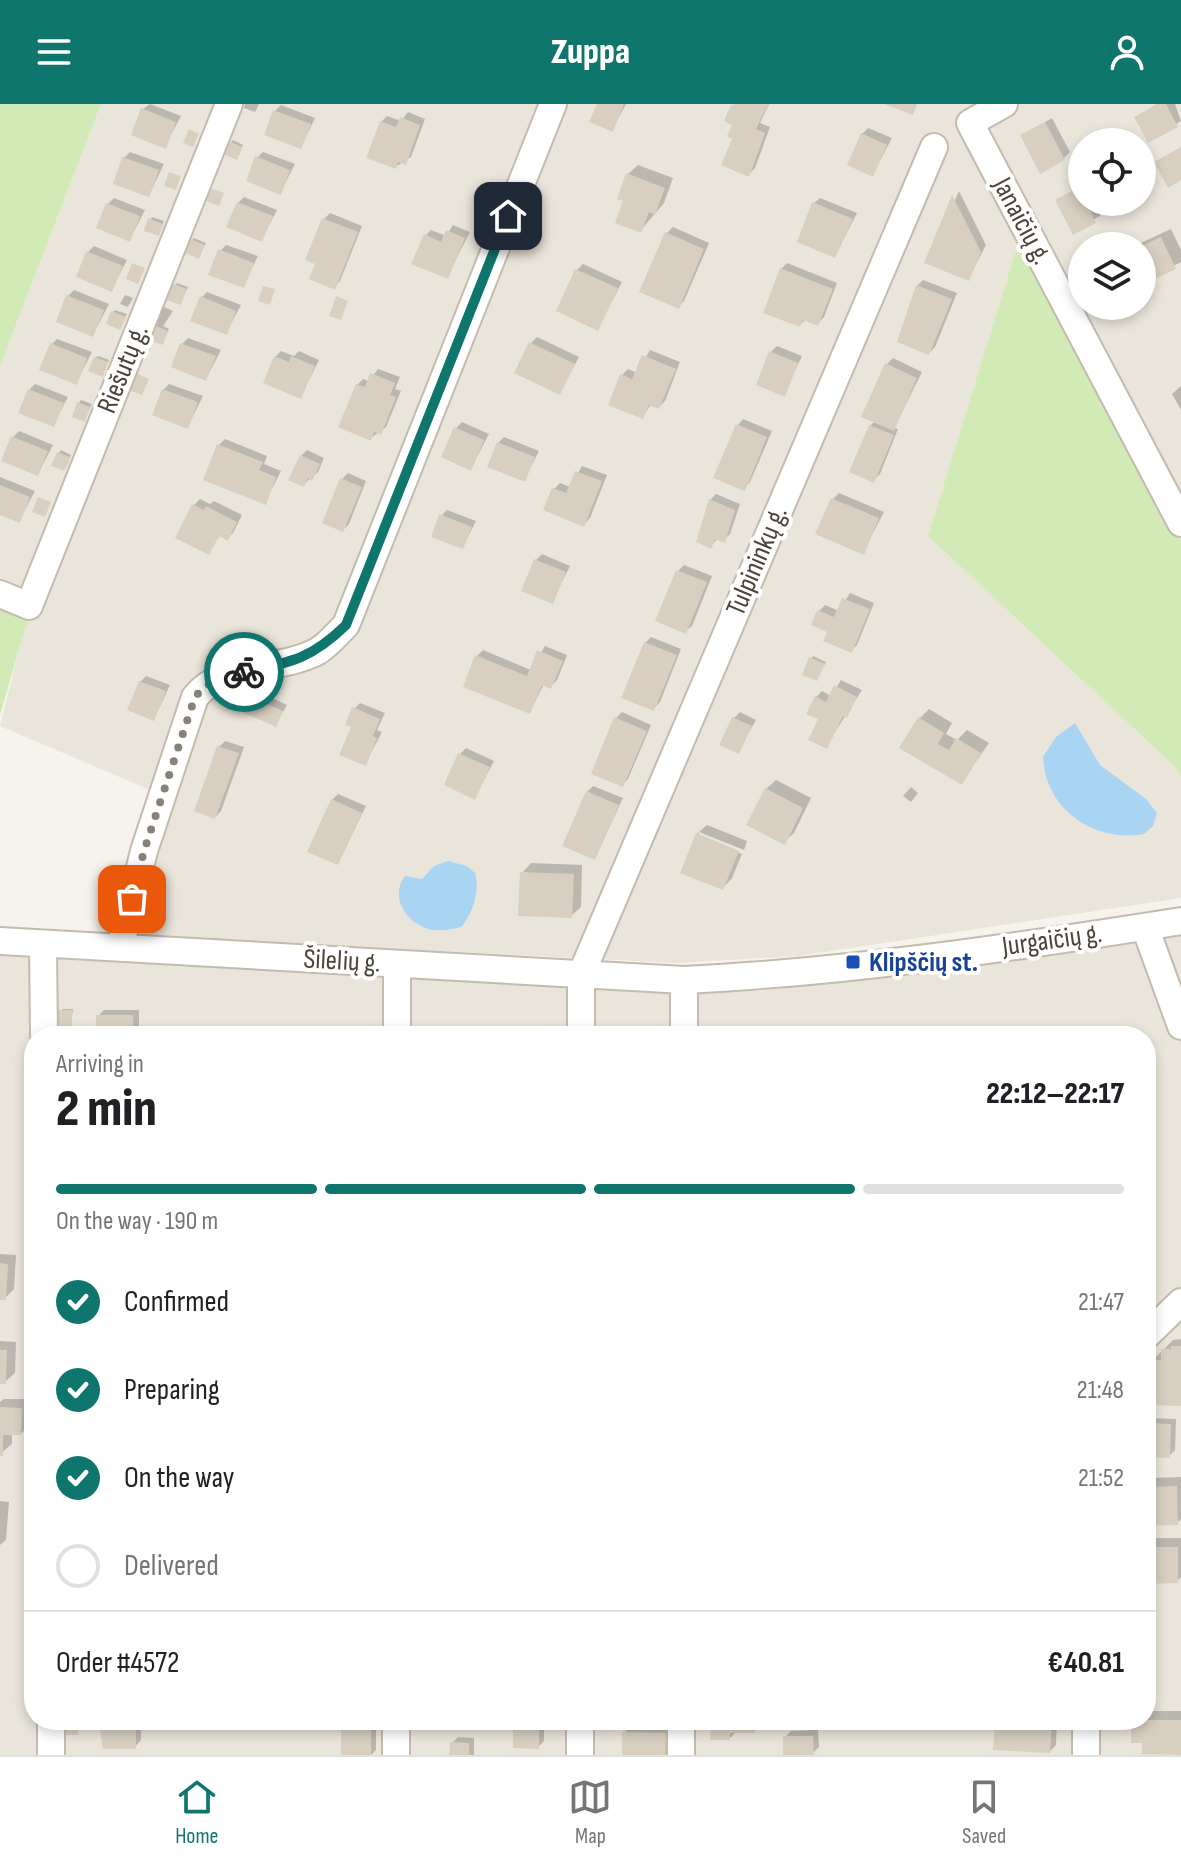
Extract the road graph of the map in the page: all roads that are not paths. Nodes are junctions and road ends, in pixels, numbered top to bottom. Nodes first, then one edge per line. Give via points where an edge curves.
1 (229, 104) edge
2 (553, 104) edge
3 (1004, 104) edge
4 (934, 147) dead end
5 (1181, 523) edge
6 (0, 594) edge
7 (1181, 921) edge
8 (1145, 927) junction
9 (0, 941) edge
10 (43, 944) junction
11 (120, 948) junction
12 (397, 964) junction
13 (581, 975) junction
14 (684, 980) junction
15 (44, 1026) edge
16 (397, 1026) edge
17 (581, 1026) edge
18 (684, 1026) edge
19 (1181, 1026) edge
20 (1181, 1302) edge
21 (1156, 1326) edge
22 (51, 1730) edge
23 (396, 1730) edge
24 (580, 1730) edge
25 (681, 1730) edge
26 (1086, 1730) edge
27 (51, 1755) edge
28 (396, 1755) edge
29 (580, 1755) edge
30 (681, 1755) edge
31 (1086, 1755) edge

1 - 6 street, Riešutų g. via 29,606
2 - 11 street via 346,625 321,650 220,676 195,697 144,851
3 - 5 street, Janaičių g. via 970,123
4 - 13 street, Tulpininkų g.
7 - 8 street, Jurgaičių g.
8 - 14 street, Jurgaičių g. via 922,959
8 - 19 street
9 - 10 street, Šilelių g.
10 - 11 street, Šilelių g.
10 - 15 street
11 - 12 street, Šilelių g.
12 - 13 street, Šilelių g.
12 - 16 street
13 - 14 street, Šilelių g.
13 - 17 street
14 - 18 street
20 - 21 street
22 - 27 street
23 - 28 street
24 - 29 street
25 - 30 street
26 - 31 street

